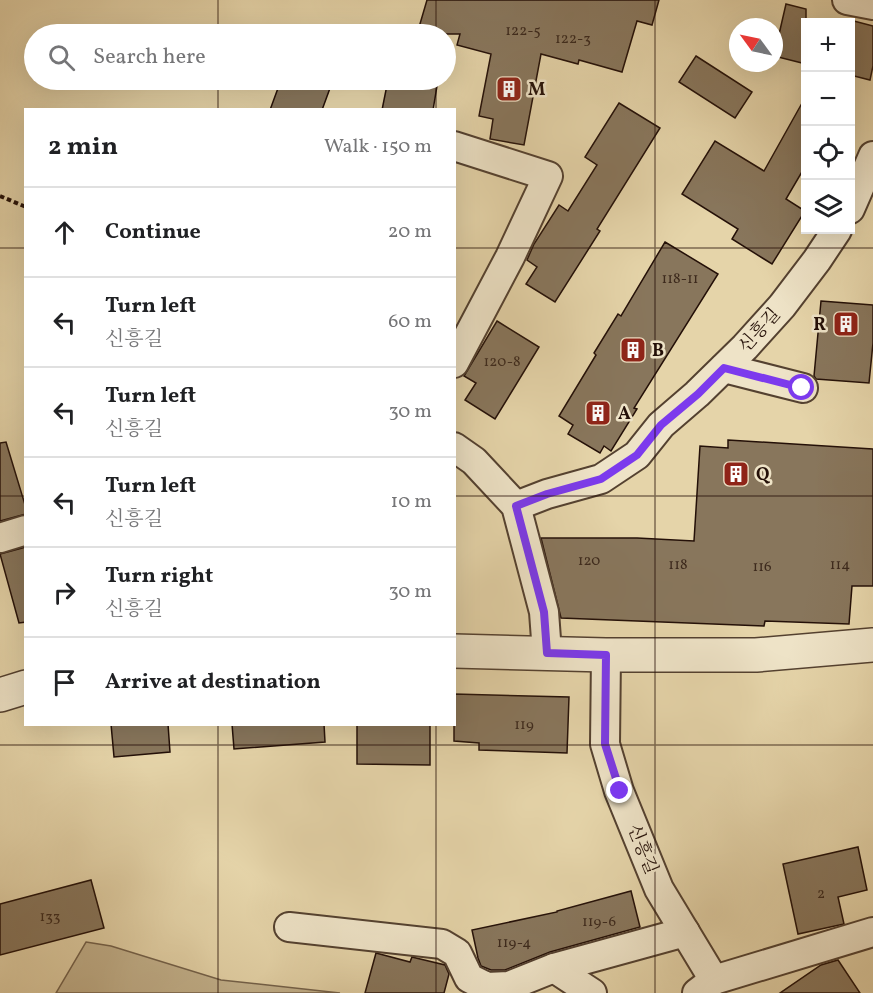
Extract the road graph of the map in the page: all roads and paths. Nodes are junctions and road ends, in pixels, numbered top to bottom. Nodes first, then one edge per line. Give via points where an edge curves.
1 (847, 0) edge
2 (873, 5) edge
3 (456, 147) edge
4 (873, 156) edge
5 (0, 196) edge
6 (855, 197) edge
7 (24, 206) edge
8 (834, 234) edge
9 (456, 359) edge
10 (724, 368) junction
11 (802, 388) dead end
12 (456, 448) edge
13 (516, 506) junction
14 (24, 531) edge
15 (0, 538) edge
16 (873, 645) edge
17 (456, 651) edge
18 (547, 653) junction
19 (606, 655) junction
20 (24, 688) edge
21 (0, 695) edge
22 (289, 927) dead end
23 (685, 932) junction
24 (873, 932) edge
25 (554, 968) junction
26 (705, 987) edge
27 (592, 993) edge

1 - 2 street
3 - 9 street via 548,176
4 - 6 street
5 - 7 path
8 - 10 street, 신흥길 via 782,306
10 - 11 street
10 - 13 street, 신흥길 via 661,425 637,455 601,479
12 - 13 street via 474,461
13 - 18 street via 544,612
14 - 15 street
16 - 19 street via 756,655
17 - 18 street
18 - 19 street
19 - 23 street, 신흥길 via 605,744 659,888
20 - 21 street
22 - 25 street via 442,944 457,953 469,978 487,987 509,986
23 - 25 street
23 - 26 street, 신흥길
24 - 26 street, 신흥길
25 - 27 street

